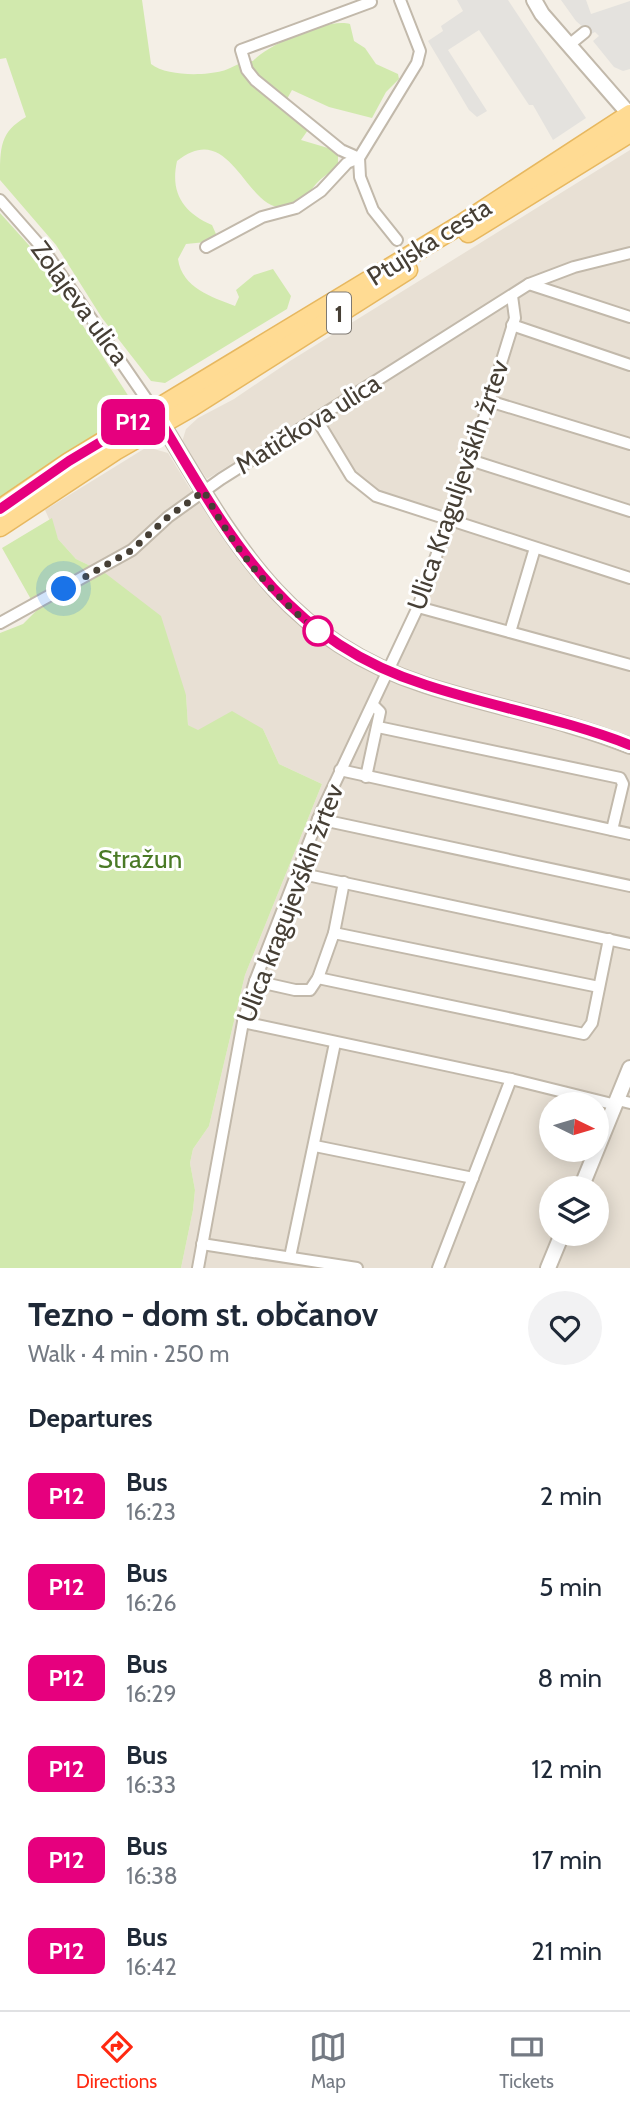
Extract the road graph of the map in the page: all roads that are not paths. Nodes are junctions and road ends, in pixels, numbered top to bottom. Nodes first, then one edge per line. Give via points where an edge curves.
1 (400, 0) edge
2 (534, 0) edge
3 (370, 2) dead end
4 (585, 32) dead end
5 (569, 45) junction
6 (627, 111) edge
7 (630, 133) edge
8 (359, 158) junction
9 (0, 200) edge
10 (397, 240) dead end
11 (206, 247) dead end
12 (630, 253) edge
13 (529, 285) junction
14 (512, 296) junction
15 (630, 317) edge
16 (512, 325) junction
17 (630, 365) edge
18 (489, 401) junction
19 (159, 417) junction
20 (316, 418) junction
21 (630, 443) edge
22 (470, 460) junction
23 (204, 491) junction
24 (0, 509) edge
25 (630, 511) edge
26 (449, 519) junction
27 (0, 527) edge
28 (535, 548) junction
29 (630, 578) edge
30 (418, 607) junction
31 (0, 623) edge
32 (510, 632) junction
33 (630, 665) edge
34 (390, 671) junction
35 (373, 705) junction
36 (377, 727) junction
37 (630, 746) edge
38 (340, 770) junction
39 (366, 777) junction
40 (318, 819) junction
41 (612, 830) junction
42 (630, 834) edge
43 (298, 873) junction
44 (344, 882) junction
45 (630, 886) edge
46 (334, 933) junction
47 (609, 939) junction
48 (630, 944) edge
49 (318, 978) junction
50 (255, 981) junction
51 (599, 987) junction
52 (243, 1023) junction
53 (335, 1043) junction
54 (630, 1068) edge
55 (511, 1079) junction
56 (621, 1103) edge
57 (315, 1146) junction
58 (587, 1176) edge
59 (472, 1178) junction
60 (202, 1244) junction
61 (557, 1246) edge
62 (290, 1258) junction
63 (328, 1267) edge
64 (198, 1268) edge
65 (357, 1268) edge
66 (438, 1268) edge
67 (548, 1268) edge

1 - 8 street via 420,51 417,63
2 - 5 street
3 - 8 street via 241,50 247,70 256,80 341,150
4 - 5 street
5 - 6 street
6 - 19 main road, Ptujska cesta / 1 via 460,225
7 - 19 main road, Ptujska cesta / 1
8 - 10 street via 360,177 373,210
8 - 11 street via 347,163 321,191 296,208 262,217
9 - 19 street, Zolajeva ulica via 44,250
12 - 13 street, Matičkova ulica via 574,267
13 - 14 street, Matičkova ulica
13 - 15 street
14 - 16 street, Ulica Kraguljevških žrtev via 516,311
14 - 20 street, Matičkova ulica
16 - 17 street
16 - 18 street, Ulica Kraguljevških žrtev
18 - 21 street
18 - 22 street, Ulica Kraguljevških žrtev
19 - 23 street
19 - 24 main road, Ptujska cesta / 1 via 69,461
19 - 27 main road, Ptujska cesta / 1
20 - 23 street, Matičkova ulica
20 - 26 street via 364,488
22 - 25 street
22 - 26 street, Ulica Kraguljevških žrtev
23 - 31 street, Matičkova ulica via 132,550
23 - 34 street via 240,550 283,601 330,639
26 - 28 street
26 - 30 street, Ulica Kraguljevških žrtev
28 - 29 street
28 - 32 street
30 - 32 street
30 - 34 street, Ulica Kraguljevških žrtev
32 - 33 street
34 - 35 street, Ulica kragujevških žrtev
34 - 37 street
35 - 36 street via 380,712
35 - 38 street, Ulica kragujevških žrtev
36 - 39 street
36 - 41 street via 620,778
38 - 39 street
38 - 40 street, Ulica kragujevških žrtev
39 - 41 street
40 - 43 street, Ulica kragujevških žrtev
40 - 45 street
41 - 42 street
43 - 44 street
43 - 50 street, Ulica kragujevških žrtev
44 - 46 street
44 - 47 street
46 - 49 street
46 - 51 street
47 - 48 street
47 - 51 street
49 - 50 street via 305,991
49 - 51 street via 584,1034 589,1031
50 - 52 street, Ulica kragujevških žrtev
52 - 53 street
52 - 60 street, Ulica kragujevških žrtev
53 - 55 street
53 - 57 street
54 - 56 street
55 - 56 street
55 - 59 street
56 - 58 street
57 - 59 street
57 - 62 street
59 - 66 street
60 - 62 street
60 - 64 street, Ulica kragujevških žrtev
61 - 67 street
62 - 63 street
63 - 65 street

